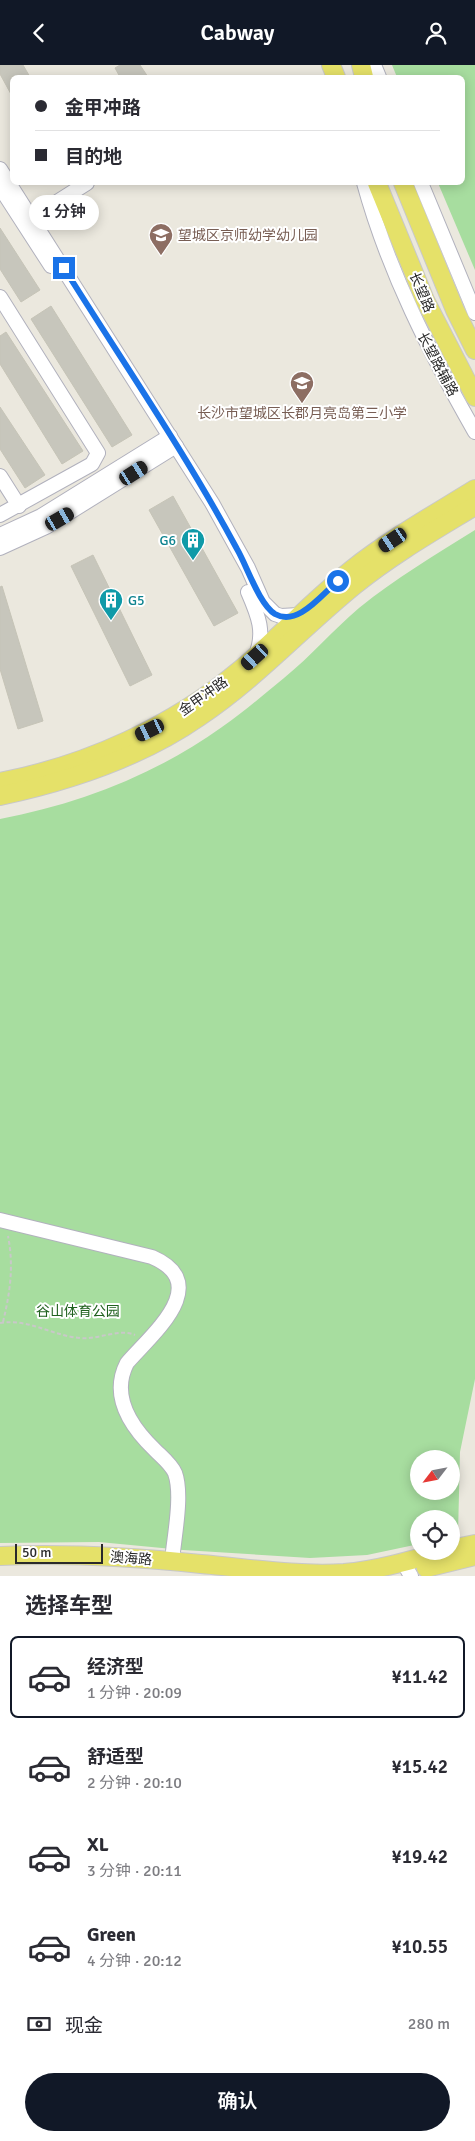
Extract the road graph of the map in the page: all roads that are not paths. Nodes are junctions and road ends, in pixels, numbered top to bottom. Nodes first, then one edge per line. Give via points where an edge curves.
1 (0, 169) edge
2 (84, 185) edge
3 (365, 185) edge
4 (378, 185) edge
5 (404, 185) edge
6 (421, 185) edge
7 (0, 187) edge
8 (28, 221) junction
9 (0, 297) edge
10 (475, 313) edge
11 (475, 350) edge
12 (475, 397) edge
13 (475, 432) edge
14 (169, 444) junction
15 (0, 476) edge
16 (473, 494) edge
17 (19, 506) junction
18 (0, 515) edge
19 (0, 535) edge
20 (0, 548) edge
21 (298, 615) junction
22 (255, 657) junction
23 (0, 782) edge
24 (0, 796) edge
25 (1, 1220) edge
26 (475, 1544) edge
27 (460, 1547) edge
28 (0, 1556) edge
29 (475, 1556) edge
30 (427, 1560) edge
31 (0, 1567) edge
32 (178, 1570) edge
33 (208, 1572) edge
34 (404, 1572) edge

1 - 8 street
2 - 8 street
3 - 13 street, 长望路辅路 via 410,307 443,376
4 - 12 main road, 长望路 via 440,332
5 - 11 main road, 长望路
6 - 10 street
7 - 8 street
8 - 14 street
9 - 17 street via 98,453 92,464
14 - 19 street via 41,517
14 - 20 street via 46,527
14 - 21 street via 229,533 263,602 275,614
14 - 22 street via 255,607 262,637
15 - 17 street
16 - 21 main road, 金甲冲路 via 378,550
16 - 24 main road, 金甲冲路 via 356,584 256,674 198,718 143,749 94,769 37,788
17 - 18 street
21 - 22 main road, 金甲冲路
22 - 23 main road, 金甲冲路 via 216,689 165,722 74,762
25 - 32 street via 152,1257 172,1270 180,1292 176,1305 126,1363 120,1387 122,1403 136,1430 175,1473
26 - 27 main road
28 - 32 main road, 澳海路 via 75,1555
29 - 34 main road
30 - 34 main road
31 - 32 main road, 澳海路
32 - 33 main road, 澳海路
33 - 34 main road, 澳海路

